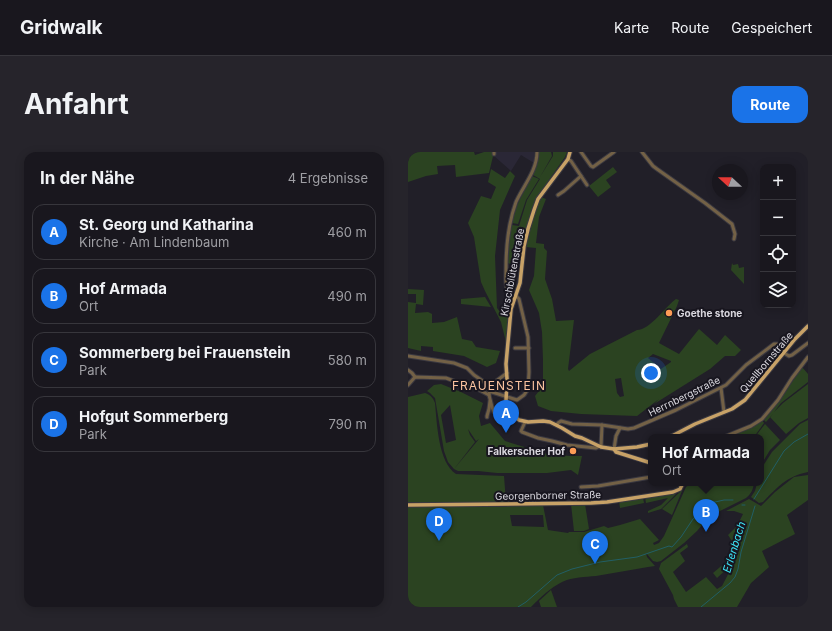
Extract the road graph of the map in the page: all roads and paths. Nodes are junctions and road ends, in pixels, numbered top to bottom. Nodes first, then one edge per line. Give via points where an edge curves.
1 (537, 152) edge
2 (570, 152) edge
3 (581, 152) edge
4 (614, 152) edge
5 (642, 152) edge
6 (568, 159) junction
7 (581, 176) junction
8 (588, 185) dead end
9 (558, 195) dead end
10 (734, 238) dead end
11 (515, 298) junction
12 (808, 326) edge
13 (808, 343) edge
14 (515, 348) dead end
15 (529, 348) junction
16 (784, 353) junction
17 (408, 356) edge
18 (808, 357) edge
19 (409, 371) edge
20 (507, 373) junction
21 (415, 376) junction
22 (408, 384) edge
23 (490, 386) junction
24 (721, 388) junction
25 (489, 393) junction
26 (506, 397) junction
27 (491, 399) junction
28 (724, 412) junction
29 (487, 417) dead end
30 (515, 417) junction
31 (525, 422) junction
32 (557, 425) junction
33 (602, 425) junction
34 (620, 428) junction
35 (676, 434) edge
36 (731, 434) edge
37 (648, 444) edge
38 (600, 446) junction
39 (614, 449) junction
40 (648, 461) edge
41 (648, 478) edge
42 (682, 486) edge
43 (582, 487) dead end
44 (408, 505) edge

1 - 11 street via 535,165 512,213 507,242 508,294
2 - 6 main road, Kirschblütenstraße
3 - 4 street via 593,167
5 - 10 street via 653,166 732,224
6 - 7 street
6 - 11 main road, Kirschblütenstraße via 536,205 527,234 520,283
7 - 8 street
7 - 9 street
11 - 15 street via 520,299
11 - 20 main road, Kirschblütenstraße via 511,309
12 - 16 main road, Quellbornstraße
13 - 16 street via 790,356
14 - 15 street
15 - 26 street via 528,389 524,396 517,400
16 - 24 street, Herrnbergstraße via 777,344 774,344
16 - 28 main road, Quellbornstraße via 749,396 736,407
17 - 23 street via 454,363 467,368
18 - 36 street via 762,419
19 - 21 street
20 - 23 street
20 - 26 main road, Kirschblütenstraße
21 - 22 street
21 - 25 street via 446,378
23 - 25 street
24 - 28 street
24 - 34 street, Herrnbergstraße via 644,425
25 - 26 street
25 - 27 street
26 - 30 main road, Kirschblütenstraße via 508,408
27 - 29 street
27 - 30 street via 493,410 499,416 511,422
28 - 35 main road, Quellbornstraße
30 - 31 main road
31 - 32 main road via 545,421
31 - 38 street via 521,431 538,438 575,446
32 - 33 street, Herrnbergstraße via 561,421
32 - 38 main road
33 - 34 street, Herrnbergstraße
33 - 38 street
34 - 39 street
37 - 39 main road
38 - 39 main road
39 - 40 main road via 616,452
41 - 43 street
42 - 44 main road, Georgenborner Straße via 674,492 598,503

